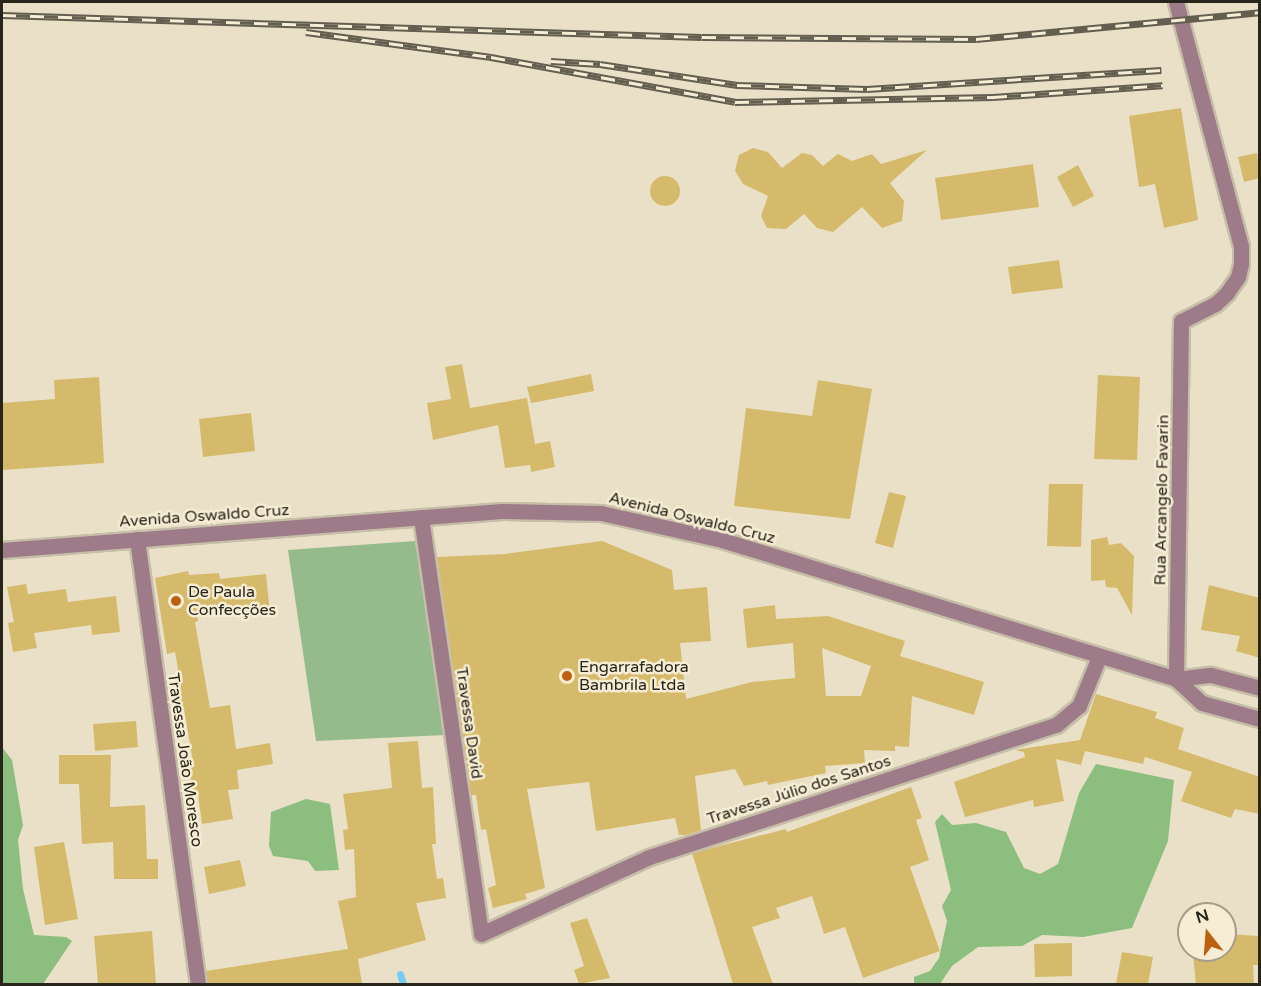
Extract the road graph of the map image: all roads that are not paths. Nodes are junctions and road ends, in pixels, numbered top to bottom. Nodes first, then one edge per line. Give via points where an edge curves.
1 (1176, 2) edge
2 (421, 518) junction
3 (137, 539) junction
4 (2, 550) edge
5 (1099, 657) junction
6 (1176, 679) junction
7 (1260, 688) edge
8 (1260, 719) edge
9 (482, 933) joint
10 (198, 984) edge

1 - 6 street, Rua Arcangelo Favarin via 1240,247 1238,277 1227,293 1215,304 1181,321
2 - 3 street, Avenida Oswaldo Cruz
2 - 5 street, Avenida Oswaldo Cruz via 501,511 601,513 722,540
2 - 9 street, Travessa David
3 - 4 street, Avenida Oswaldo Cruz
3 - 10 street, Travessa João Moresco
5 - 6 street, Avenida Oswaldo Cruz
5 - 9 street, Travessa Júlio dos Santos via 1079,706 1056,725 649,857
6 - 7 street, Avenida Oswaldo Cruz via 1211,675
6 - 8 street, Avenida Oswaldo Cruz via 1202,703

